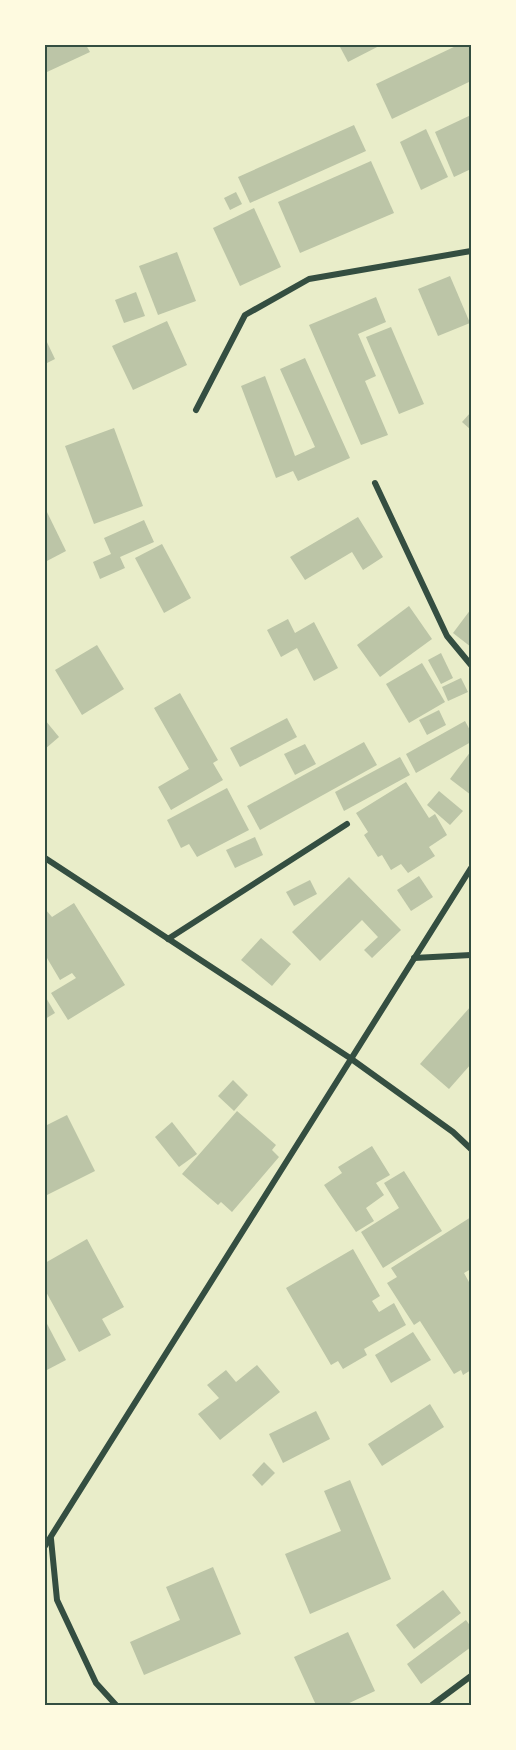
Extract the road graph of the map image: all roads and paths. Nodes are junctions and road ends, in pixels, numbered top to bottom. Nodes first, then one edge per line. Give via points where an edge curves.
1 (471, 251) edge
2 (196, 410) dead end
3 (375, 483) dead end
4 (471, 665) edge
5 (347, 824) dead end
6 (45, 858) edge
7 (471, 868) edge
8 (168, 939) junction
9 (471, 955) edge
10 (414, 958) junction
11 (350, 1058) junction
12 (471, 1149) edge
13 (51, 1539) junction
14 (45, 1546) edge
15 (471, 1676) edge
16 (116, 1705) edge
17 (432, 1705) edge

1 - 2 street via 309,279 245,315
3 - 4 street via 447,636
5 - 8 street
6 - 8 street
7 - 10 street
8 - 11 street
9 - 10 street
10 - 11 street
11 - 12 street
11 - 13 street
13 - 14 street
13 - 16 street via 57,1600 96,1683
15 - 17 street

